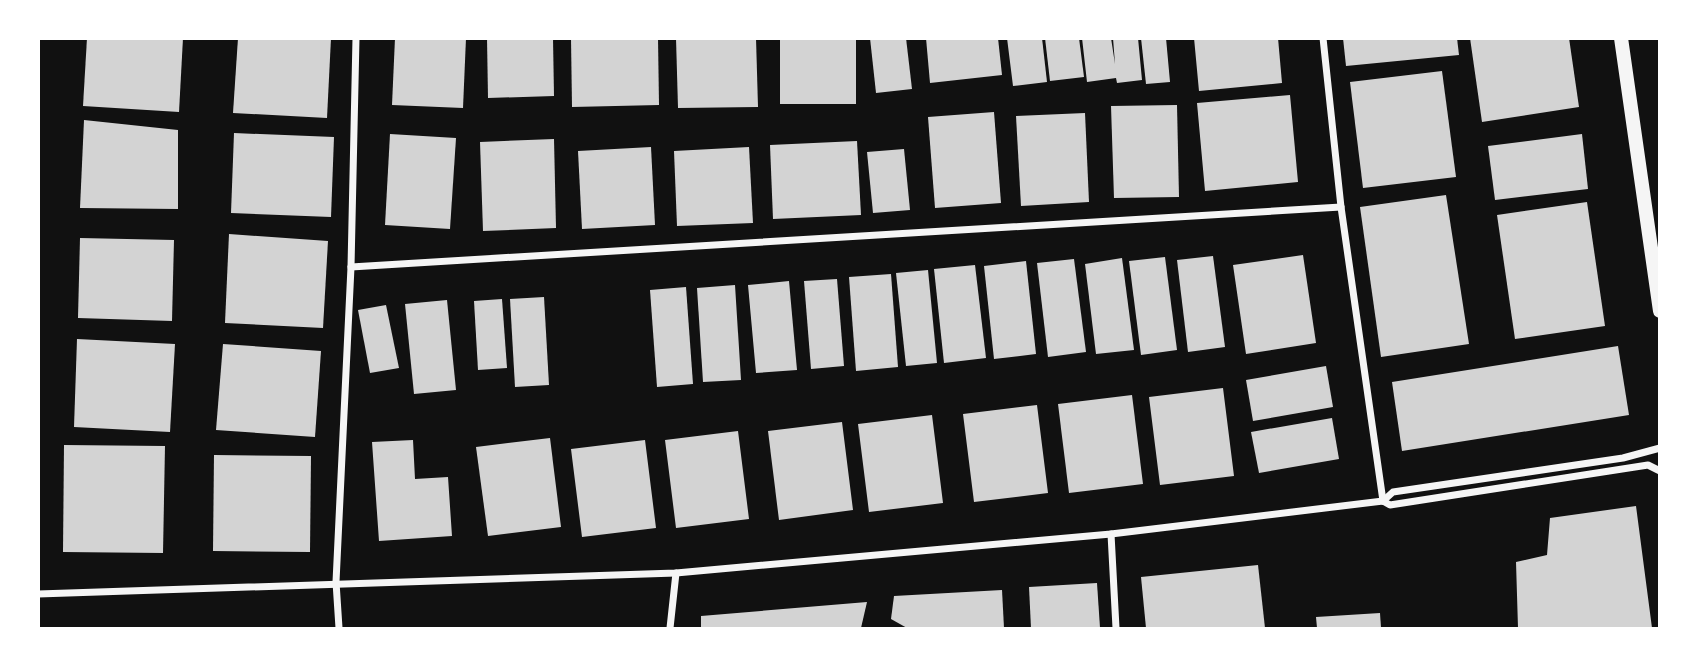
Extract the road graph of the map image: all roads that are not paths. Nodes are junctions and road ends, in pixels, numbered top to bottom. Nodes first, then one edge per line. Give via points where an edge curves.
1 (356, 38) edge
2 (1323, 38) edge
3 (1621, 38) edge
4 (1341, 207) junction
5 (351, 267) junction
6 (1660, 311) edge
7 (1660, 447) edge
8 (1660, 471) edge
9 (1383, 501) junction
10 (1111, 534) junction
11 (676, 573) junction
12 (335, 582) junction
13 (38, 594) edge
14 (339, 628) edge
15 (670, 628) edge
16 (1116, 628) edge

1 - 5 street
2 - 4 street
3 - 6 main road
4 - 5 street
4 - 9 street
5 - 12 street
7 - 9 street via 1623,458 1393,492
8 - 9 street via 1648,465 1390,505
9 - 10 street
10 - 11 street
10 - 16 street
11 - 12 street
11 - 15 street
12 - 13 street
12 - 14 street

